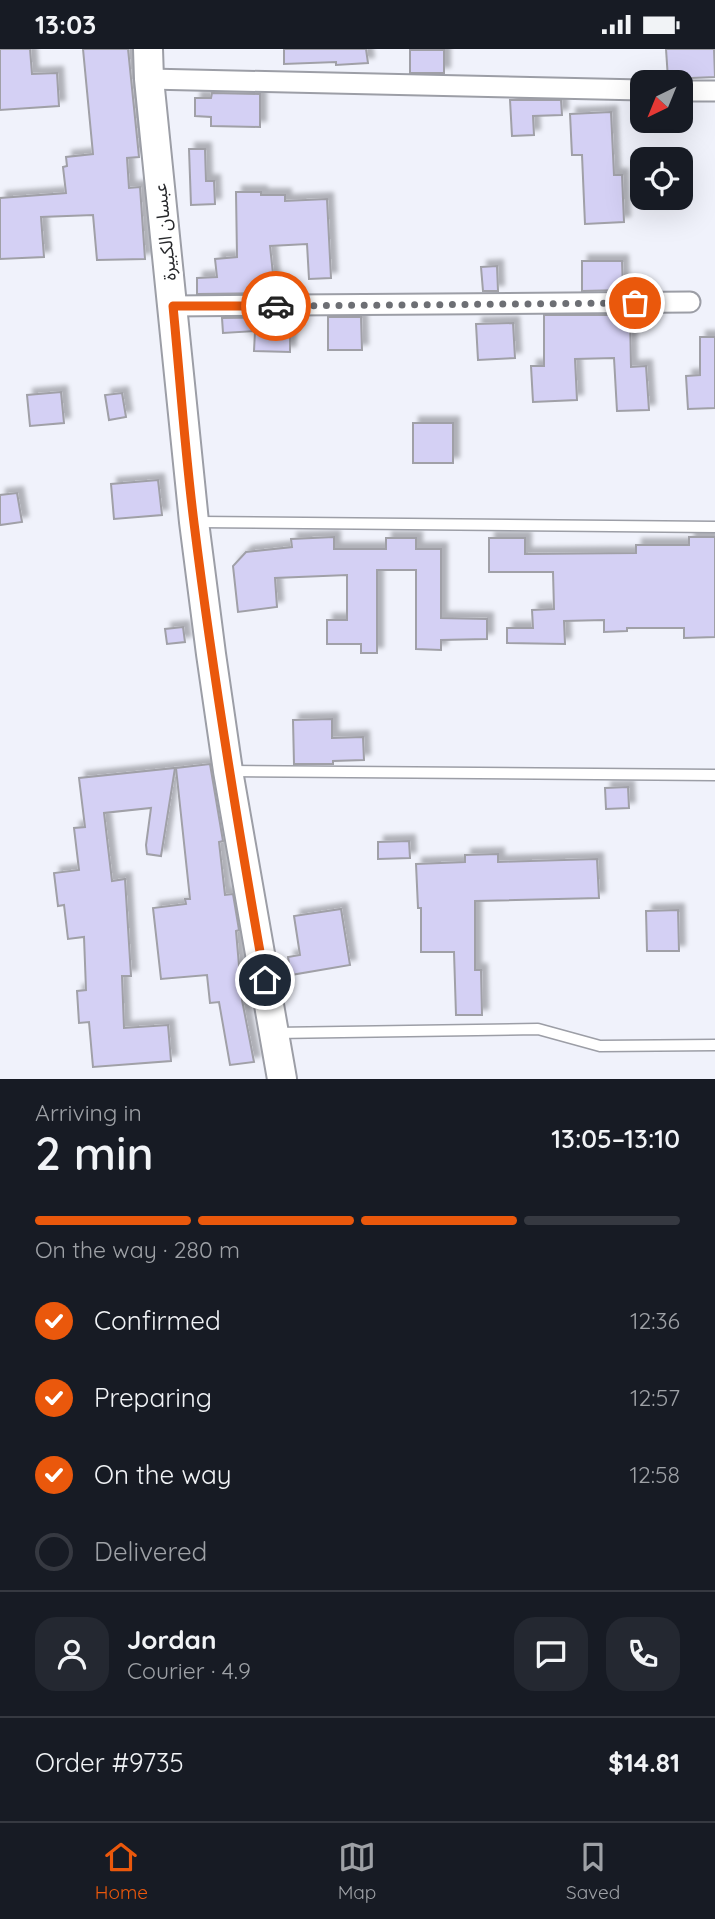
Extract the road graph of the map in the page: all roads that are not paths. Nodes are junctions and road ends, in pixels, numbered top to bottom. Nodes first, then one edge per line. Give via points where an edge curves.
1 (148, 49) edge
2 (149, 79) junction
3 (630, 90) edge
4 (693, 90) edge
5 (715, 91) edge
6 (690, 302) dead end
7 (173, 306) junction
8 (194, 522) junction
9 (715, 527) edge
10 (228, 771) junction
11 (715, 775) edge
12 (274, 1033) junction
13 (715, 1045) edge
14 (282, 1079) edge

1 - 2 main road, عبسان الكبيرة
2 - 3 street
2 - 7 main road, عبسان الكبيرة
4 - 5 street
6 - 7 street
7 - 8 main road, عبسان الكبيرة
8 - 9 lane
8 - 10 main road, عبسان الكبيرة
10 - 11 lane
10 - 12 main road, عبسان الكبيرة
12 - 13 lane via 538,1030 600,1046
12 - 14 main road, عبسان الكبيرة

